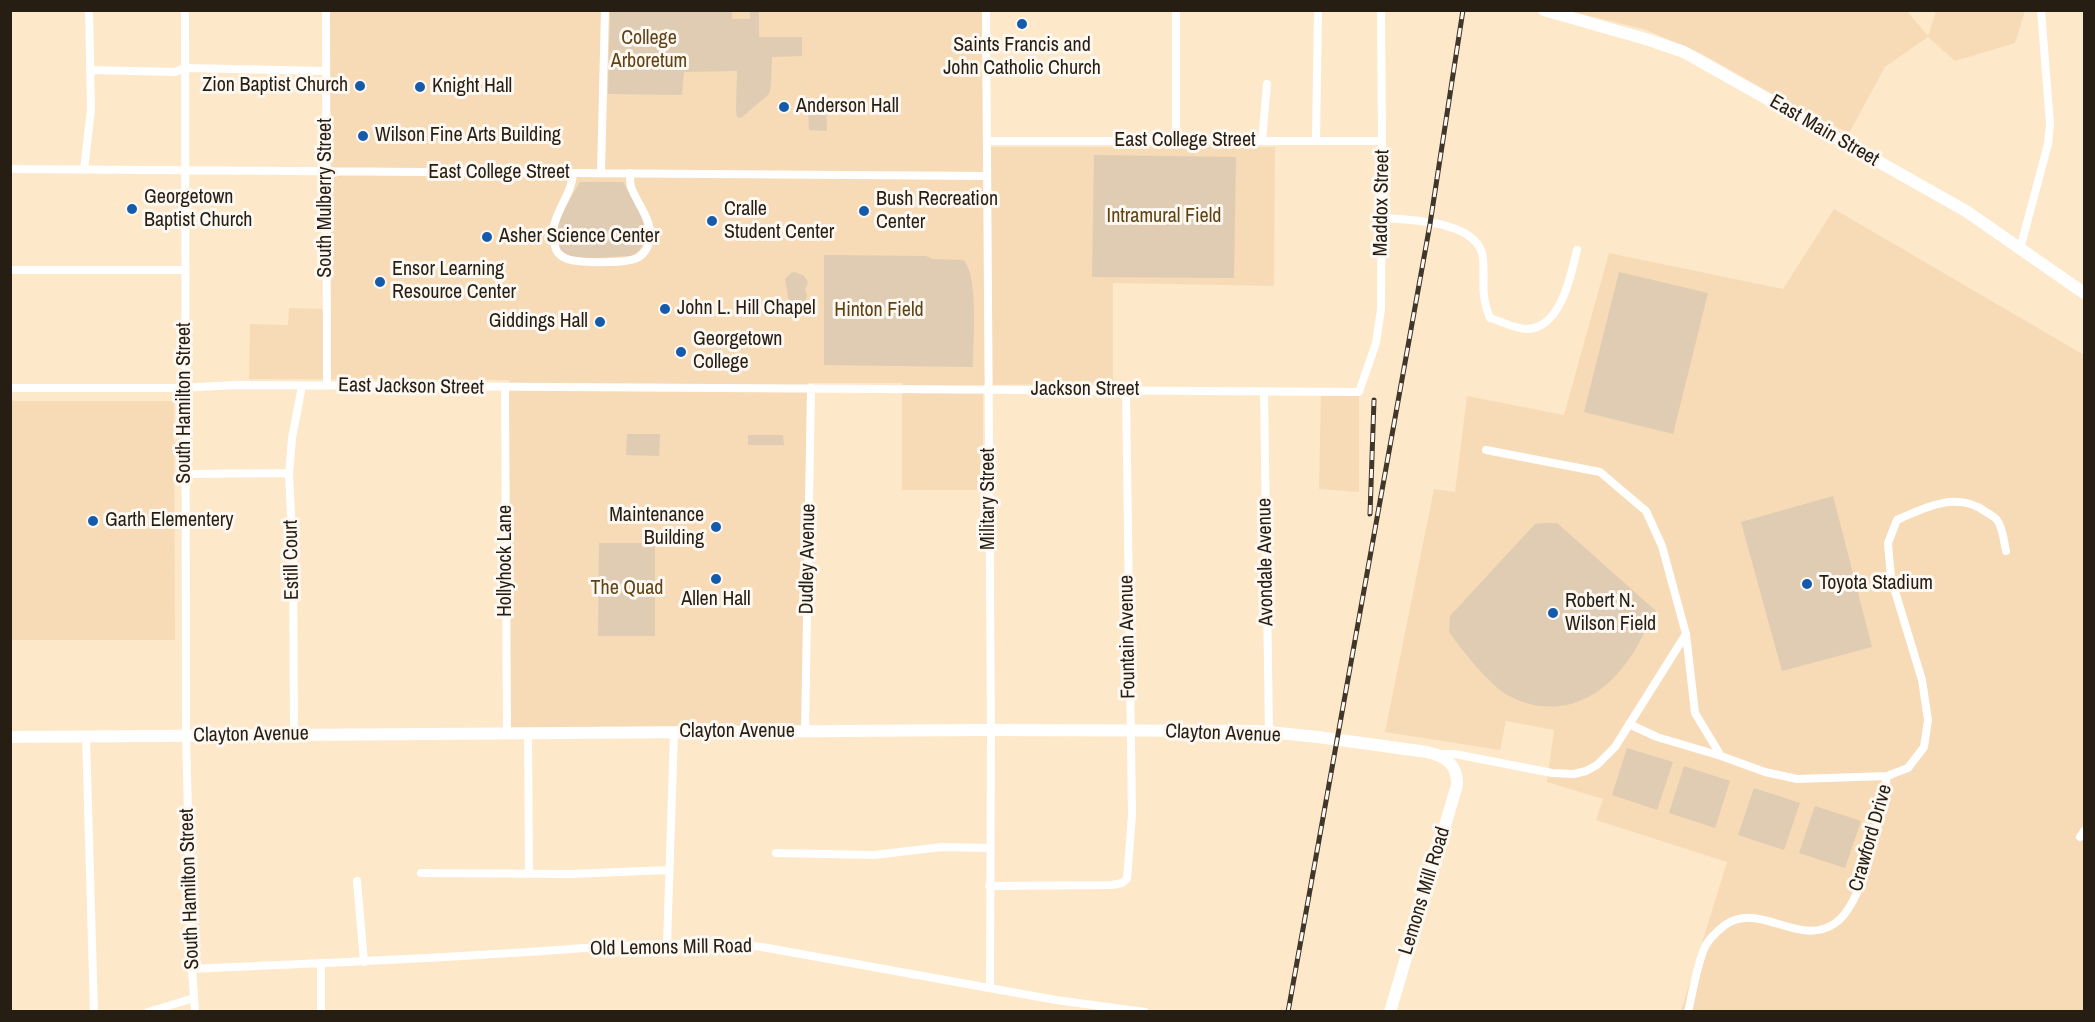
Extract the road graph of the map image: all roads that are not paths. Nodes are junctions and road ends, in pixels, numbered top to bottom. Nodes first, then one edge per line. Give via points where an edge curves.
1 (89, 10) edge
2 (185, 10) edge
3 (326, 10) edge
4 (605, 10) edge
5 (986, 10) edge
6 (1176, 10) edge
7 (1317, 10) edge
8 (1381, 10) edge
9 (1544, 10) edge
10 (2041, 10) edge
11 (185, 68) junction
12 (90, 70) junction
13 (326, 71) junction
14 (1267, 84) dead end
15 (1316, 140) junction
16 (987, 141) junction
17 (1176, 141) junction
18 (1262, 141) junction
19 (1382, 141) junction
20 (10, 169) edge
21 (185, 169) junction
22 (84, 170) junction
23 (325, 170) junction
24 (573, 173) junction
25 (601, 173) junction
26 (630, 173) junction
27 (987, 176) junction
28 (1381, 218) junction
29 (2020, 249) junction
30 (1577, 250) dead end
31 (10, 270) edge
32 (184, 270) junction
33 (2085, 293) edge
34 (302, 386) junction
35 (327, 386) junction
36 (185, 387) junction
37 (10, 388) edge
38 (505, 388) junction
39 (811, 388) junction
40 (988, 389) junction
41 (1126, 390) junction
42 (1264, 392) junction
43 (1359, 392) joint
44 (1486, 450) dead end
45 (290, 473) junction
46 (185, 474) junction
47 (2006, 551) dead end
48 (1686, 634) junction
49 (1629, 724) junction
50 (990, 729) junction
51 (805, 731) junction
52 (674, 732) junction
53 (1129, 732) junction
54 (507, 733) junction
55 (528, 733) junction
56 (1269, 733) junction
57 (294, 735) junction
58 (186, 736) junction
59 (10, 737) edge
60 (86, 737) junction
61 (1436, 754) junction
62 (1721, 756) junction
63 (1887, 776) junction
64 (989, 848) junction
65 (776, 853) dead end
66 (668, 870) junction
67 (421, 873) dead end
68 (528, 874) junction
69 (357, 880) dead end
70 (989, 886) junction
71 (667, 945) junction
72 (364, 962) junction
73 (321, 964) junction
74 (192, 969) junction
75 (990, 988) junction
76 (194, 998) junction
77 (94, 1011) edge
78 (148, 1011) edge
79 (195, 1011) edge
80 (321, 1011) edge
81 (1145, 1011) edge
82 (1390, 1011) edge
83 (1688, 1011) edge

1 - 12 street
2 - 11 street, South Hamilton Street
3 - 13 street, South Mulberry Street
4 - 25 street
5 - 16 street, Military Street
6 - 17 street
7 - 15 street
8 - 19 street, Maddox Street
9 - 29 street, East Main Street via 1684,52 1966,211
10 - 29 street via 2050,124
11 - 12 street via 175,72
11 - 13 street
11 - 21 street, South Hamilton Street
12 - 22 street via 91,109
13 - 23 street, South Mulberry Street
14 - 18 street
15 - 18 street, East College Street
15 - 19 street, East College Street
16 - 17 street, East College Street
16 - 27 street, Military Street
17 - 18 street, East College Street
19 - 28 street, Maddox Street
20 - 22 street, East College Street
21 - 22 street, East College Street
21 - 23 street, East College Street
21 - 32 street, South Hamilton Street
23 - 24 street, East College Street
23 - 35 street, South Mulberry Street
24 - 25 street, East College Street
24 - 26 street via 572,185 553,227 558,253 579,261 627,261 639,257 650,240 650,228 630,186
25 - 26 street, East College Street
26 - 27 street, East College Street
27 - 40 street, Military Street
28 - 30 street via 1437,222 1466,234 1480,246 1483,303 1490,318 1527,328 1542,324 1557,310
28 - 43 street, Maddox Street via 1381,309 1376,344
29 - 33 street, East Main Street
31 - 32 street
32 - 36 street, South Hamilton Street
34 - 35 street, East Jackson Street
34 - 36 street, East Jackson Street
34 - 45 street, Estill Court
35 - 38 street, East Jackson Street
36 - 37 street, East Jackson Street
36 - 46 street, South Hamilton Street
38 - 39 street, East Jackson Street
38 - 54 street, Hollyhock Lane
39 - 40 street, Jackson Street
39 - 51 street, Dudley Avenue
40 - 41 street, Jackson Street
40 - 50 street, Military Street
41 - 42 street, Jackson Street
41 - 53 street, Fountain Avenue
42 - 43 street, Jackson Street
42 - 56 street, Avondale Avenue
44 - 48 street via 1600,472 1646,511 1662,546
45 - 46 street
45 - 57 street, Estill Court
46 - 58 street, South Hamilton Street
47 - 63 street, Crawford Drive via 1998,520 1969,502 1926,507 1897,520 1888,543 1891,578 1922,680 1928,720 1924,747 1908,768
48 - 49 street
48 - 62 street via 1695,713
49 - 61 street via 1615,747 1597,765 1574,774
49 - 62 street via 1657,737
50 - 51 street, Clayton Avenue
50 - 53 street, Clayton Avenue
50 - 64 street, Military Street
51 - 52 street, Clayton Avenue
52 - 55 street, Clayton Avenue
52 - 66 street
53 - 56 street, Clayton Avenue
53 - 70 street, Fountain Avenue via 1132,815 1125,882
54 - 55 street, Clayton Avenue
54 - 57 street, Clayton Avenue
55 - 68 street
56 - 61 street, Clayton Avenue
57 - 58 street, Clayton Avenue
58 - 60 street, Clayton Avenue
58 - 74 street, South Hamilton Street
59 - 60 street, Clayton Avenue
60 - 77 street
61 - 82 street, Lemons Mill Road via 1449,760 1455,770 1453,804
62 - 63 street via 1797,779
63 - 83 street, Crawford Drive via 1879,824 1849,910 1834,925 1811,932 1756,917 1729,922 1714,933 1705,948
64 - 65 street via 942,847 874,855
64 - 70 street, Military Street
66 - 68 street
66 - 71 street
67 - 68 street
69 - 72 street
70 - 75 street, Military Street
71 - 72 street, Old Lemons Mill Road
71 - 75 street, Old Lemons Mill Road via 762,947
72 - 73 street, Old Lemons Mill Road
73 - 74 street, Old Lemons Mill Road
73 - 80 street
74 - 76 street, South Hamilton Street
75 - 81 street, Old Lemons Mill Road
76 - 78 street
76 - 79 street, South Hamilton Street

